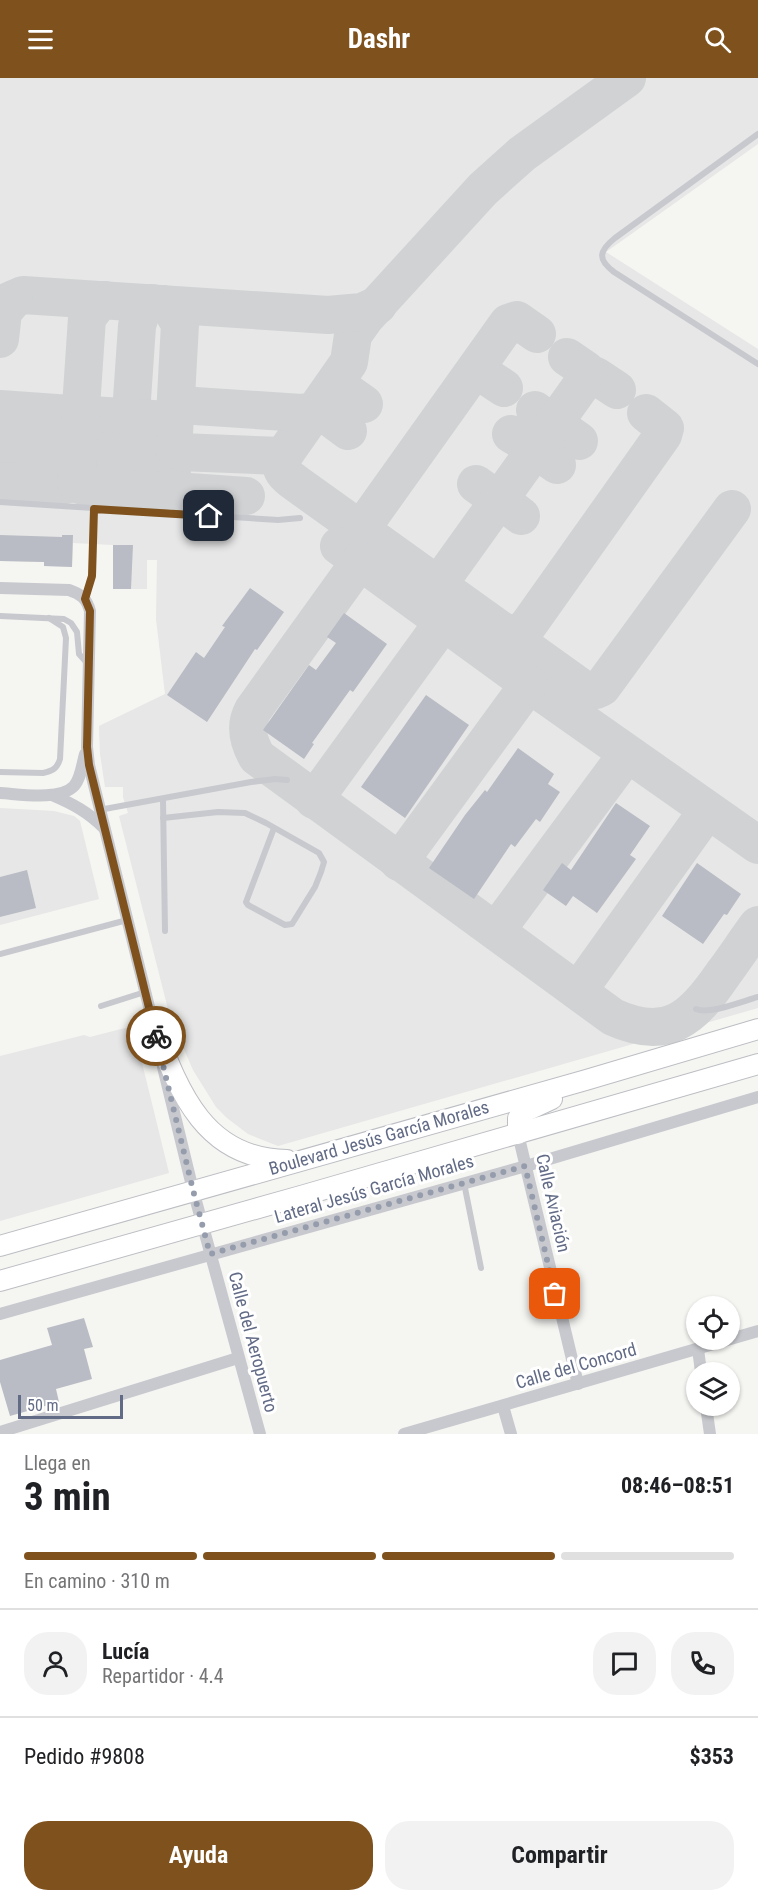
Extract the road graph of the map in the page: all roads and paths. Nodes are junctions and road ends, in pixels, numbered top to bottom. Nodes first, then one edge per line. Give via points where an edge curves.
1 (758, 134) edge
2 (758, 364) edge
3 (0, 502) edge
4 (94, 509) junction
5 (300, 518) dead end
6 (0, 588) edge
7 (85, 599) junction
8 (0, 616) edge
9 (50, 618) junction
10 (89, 666) junction
11 (87, 747) junction
12 (0, 772) edge
13 (287, 780) dead end
14 (0, 793) edge
15 (52, 795) junction
16 (162, 800) junction
17 (95, 812) junction
18 (162, 818) junction
19 (274, 828) junction
20 (127, 920) junction
21 (165, 931) dead end
22 (0, 954) edge
23 (145, 992) junction
24 (758, 997) edge
25 (101, 1006) dead end
26 (696, 1009) dead end
27 (152, 1021) junction
28 (758, 1029) edge
29 (758, 1064) edge
30 (586, 1080) junction
31 (758, 1097) edge
32 (518, 1134) junction
33 (316, 1157) junction
34 (525, 1166) junction
35 (464, 1183) junction
36 (193, 1190) junction
37 (202, 1224) junction
38 (0, 1246) edge
39 (210, 1254) junction
40 (481, 1268) dead end
41 (0, 1281) edge
42 (0, 1314) edge
43 (758, 1331) edge
44 (740, 1336) edge
45 (695, 1350) edge
46 (238, 1358) junction
47 (578, 1384) junction
48 (503, 1406) junction
49 (707, 1416) edge
50 (0, 1432) edge
51 (260, 1434) edge
52 (404, 1434) edge
53 (511, 1434) edge
54 (710, 1434) edge

1 - 2 lane via 615,238 602,252 606,266 614,272
3 - 4 lane
4 - 5 lane
4 - 7 lane via 92,576
6 - 7 street via 69,590
7 - 10 street via 90,611
8 - 9 lane
9 - 10 lane via 64,619 74,627 79,654
9 - 12 lane via 63,627 66,638 60,759 55,769 43,773
10 - 11 street
11 - 15 street via 76,783
11 - 17 street
13 - 16 lane via 251,782
14 - 15 street
15 - 17 street
16 - 17 lane
16 - 18 lane
17 - 20 street, Calle del Aeropuerto via 105,829
18 - 19 lane via 245,813
18 - 21 lane
19 - 19 lane via 319,853 324,862 315,887 292,924 285,925 246,902
20 - 22 lane
20 - 23 street, Calle del Aeropuerto
23 - 25 lane
23 - 27 street, Calle del Aeropuerto
24 - 26 lane via 710,1010
27 - 33 main road via 174,1077 211,1131 247,1154 292,1160
27 - 36 street, Calle del Aeropuerto
28 - 30 main road, Boulevard Jesús García Morales
29 - 32 main road, Boulevard Jesús García Morales
30 - 32 main road via 522,1113
30 - 33 main road, Boulevard Jesús García Morales
31 - 34 street, Lateral Jesús García Morales
32 - 34 street, Calle Aviación
32 - 37 main road, Boulevard Jesús García Morales
33 - 36 main road, Boulevard Jesús García Morales
34 - 35 street, Lateral Jesús García Morales
34 - 47 street, Calle Aviación
35 - 39 street, Lateral Jesús García Morales
35 - 40 lane
36 - 37 street, Calle del Aeropuerto
36 - 38 main road, Boulevard Jesús García Morales
37 - 39 street, Calle del Aeropuerto
37 - 41 main road, Boulevard Jesús García Morales
39 - 42 street, Lateral Jesús García Morales
39 - 46 street, Calle del Aeropuerto
43 - 44 street, Calle del Concord
45 - 47 street, Calle del Concord
46 - 50 street
46 - 51 street, Calle del Aeropuerto
47 - 48 street, Calle del Concord
48 - 52 street, Calle del Concord
48 - 53 street
49 - 54 street

